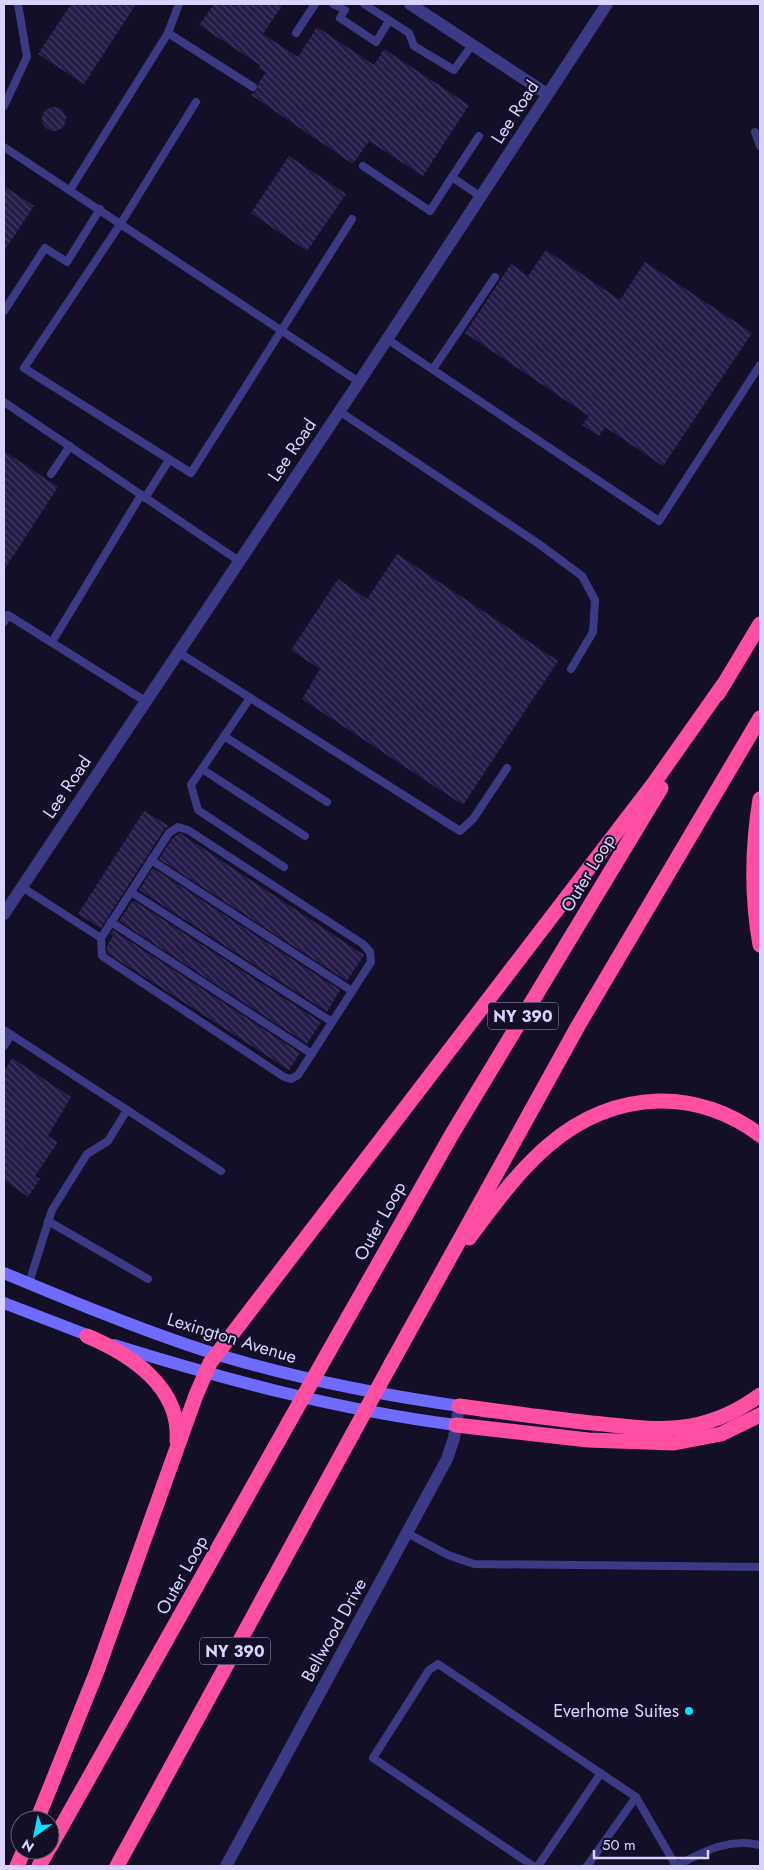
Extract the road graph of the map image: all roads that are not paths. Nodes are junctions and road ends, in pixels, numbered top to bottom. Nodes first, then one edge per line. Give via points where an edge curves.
1 (18, 4) edge
2 (179, 4) edge
3 (316, 4) edge
4 (334, 4) edge
5 (364, 4) edge
6 (410, 4) edge
7 (608, 4) edge
8 (389, 21) junction
9 (168, 33) junction
10 (296, 33) dead end
11 (472, 45) junction
12 (253, 87) dead end
13 (547, 94) junction
14 (196, 102) dead end
15 (4, 106) edge
16 (755, 132) dead end
17 (479, 136) dead end
18 (760, 146) edge
19 (4, 147) edge
20 (363, 166) dead end
21 (452, 178) junction
22 (70, 190) junction
23 (481, 197) junction
24 (100, 209) junction
25 (352, 219) dead end
26 (121, 223) junction
27 (495, 277) dead end
28 (4, 311) edge
29 (283, 330) junction
30 (387, 339) junction
31 (760, 364) edge
32 (433, 369) junction
33 (359, 382) junction
34 (4, 402) edge
35 (339, 411) junction
36 (70, 446) junction
37 (169, 460) junction
38 (52, 474) dead end
39 (144, 496) junction
40 (239, 561) junction
41 (4, 622) edge
42 (760, 624) edge
43 (52, 642) junction
44 (178, 652) junction
45 (571, 670) dead end
46 (724, 685) junction
47 (250, 698) junction
48 (145, 701) junction
49 (760, 718) edge
50 (224, 736) junction
51 (507, 768) dead end
52 (202, 769) junction
53 (760, 799) edge
54 (327, 802) dead end
55 (304, 836) dead end
56 (151, 860) junction
57 (284, 867) dead end
58 (22, 887) junction
59 (131, 892) junction
60 (4, 914) edge
61 (111, 922) junction
62 (101, 938) junction
63 (760, 945) edge
64 (352, 991) junction
65 (332, 1022) junction
66 (7, 1032) edge
67 (4, 1046) edge
68 (312, 1054) junction
69 (127, 1110) junction
70 (760, 1135) edge
71 (221, 1171) dead end
72 (48, 1221) junction
73 (4, 1273) edge
74 (148, 1279) dead end
75 (29, 1284) junction
76 (430, 1292) junction
77 (4, 1303) edge
78 (87, 1336) junction
79 (216, 1354) junction
80 (205, 1373) junction
81 (760, 1395) edge
82 (459, 1406) junction
83 (760, 1416) edge
84 (456, 1425) junction
85 (175, 1454) junction
86 (407, 1533) junction
87 (760, 1567) edge
88 (601, 1773) junction
89 (636, 1797) junction
90 (41, 1810) edge
91 (60, 1829) edge
92 (760, 1846) edge
93 (117, 1866) edge
94 (226, 1866) edge
95 (533, 1866) edge
96 (538, 1866) edge
97 (587, 1866) edge

1 - 15 lane via 27,57
2 - 9 lane
3 - 10 lane
4 - 8 lane via 345,10 340,18 376,42
5 - 8 lane
6 - 11 street
7 - 13 street, Lee Road
8 - 11 lane via 408,33 414,46 454,70
9 - 12 lane
9 - 22 lane
11 - 13 street
13 - 23 street, Lee Road
14 - 26 lane
16 - 18 lane
17 - 21 lane
19 - 22 lane
20 - 21 lane via 430,211
21 - 23 lane
22 - 24 lane
23 - 30 street, Lee Road
24 - 26 lane
24 - 28 lane via 67,262 45,248
25 - 29 lane
26 - 29 lane
26 - 37 lane via 24,368
27 - 32 lane
29 - 33 lane
29 - 37 lane via 191,473
30 - 32 lane
30 - 33 street, Lee Road
31 - 32 lane via 659,521
33 - 35 street, Lee Road
34 - 36 lane
35 - 40 street, Lee Road
35 - 45 lane via 582,576 595,600 593,632
36 - 38 lane
36 - 39 lane
37 - 39 lane
39 - 40 lane
39 - 43 lane
40 - 44 street, Lee Road
41 - 43 lane via 8,615
42 - 46 highway, Outer Loop / NY 390
43 - 48 lane
44 - 47 lane
44 - 48 street, Lee Road
46 - 79 highway via 644,798
46 - 91 highway, Outer Loop / NY 390, bridge via 447,1141
47 - 50 lane
47 - 51 lane via 460,831 474,819
48 - 58 street, Lee Road
49 - 76 highway, NY 390 via 596,994
50 - 52 lane
50 - 54 lane
52 - 55 lane
52 - 57 lane via 191,785 198,810
53 - 63 highway via 753,864
56 - 59 lane
56 - 64 lane
56 - 64 lane via 169,833 178,827 188,830 280,889 364,944 370,952 371,962
58 - 60 street, Lee Road
58 - 62 lane
59 - 61 lane
59 - 65 lane
61 - 62 lane
61 - 68 lane
62 - 68 lane via 102,956 284,1077 298,1076
64 - 65 lane
65 - 68 lane
66 - 67 lane
66 - 69 lane
69 - 71 lane
69 - 72 lane via 108,1141 87,1154
70 - 76 highway via 726,1114 675,1101 623,1105 590,1116 558,1137 519,1173
72 - 74 lane
72 - 75 lane
73 - 75 main road, Lexington Avenue
75 - 79 main road, Lexington Avenue
76 - 93 highway, NY 390, bridge
77 - 78 main road
78 - 80 main road
78 - 85 highway via 134,1361 162,1389 176,1423
79 - 80 highway
79 - 82 main road, Lexington Avenue via 355,1388
80 - 84 main road via 334,1405
80 - 85 highway
81 - 82 highway via 717,1419 692,1426 666,1428
82 - 84 street, Bellwood Drive
83 - 84 highway via 720,1434 674,1443 578,1439
84 - 86 street, Bellwood Drive via 447,1459
85 - 90 highway via 100,1662
86 - 87 lane via 448,1555 474,1564
86 - 94 street, Bellwood Drive
88 - 89 lane
88 - 95 lane via 438,1664 429,1670 373,1758
88 - 96 lane
89 - 92 lane via 676,1866 713,1847 747,1842
89 - 97 lane

